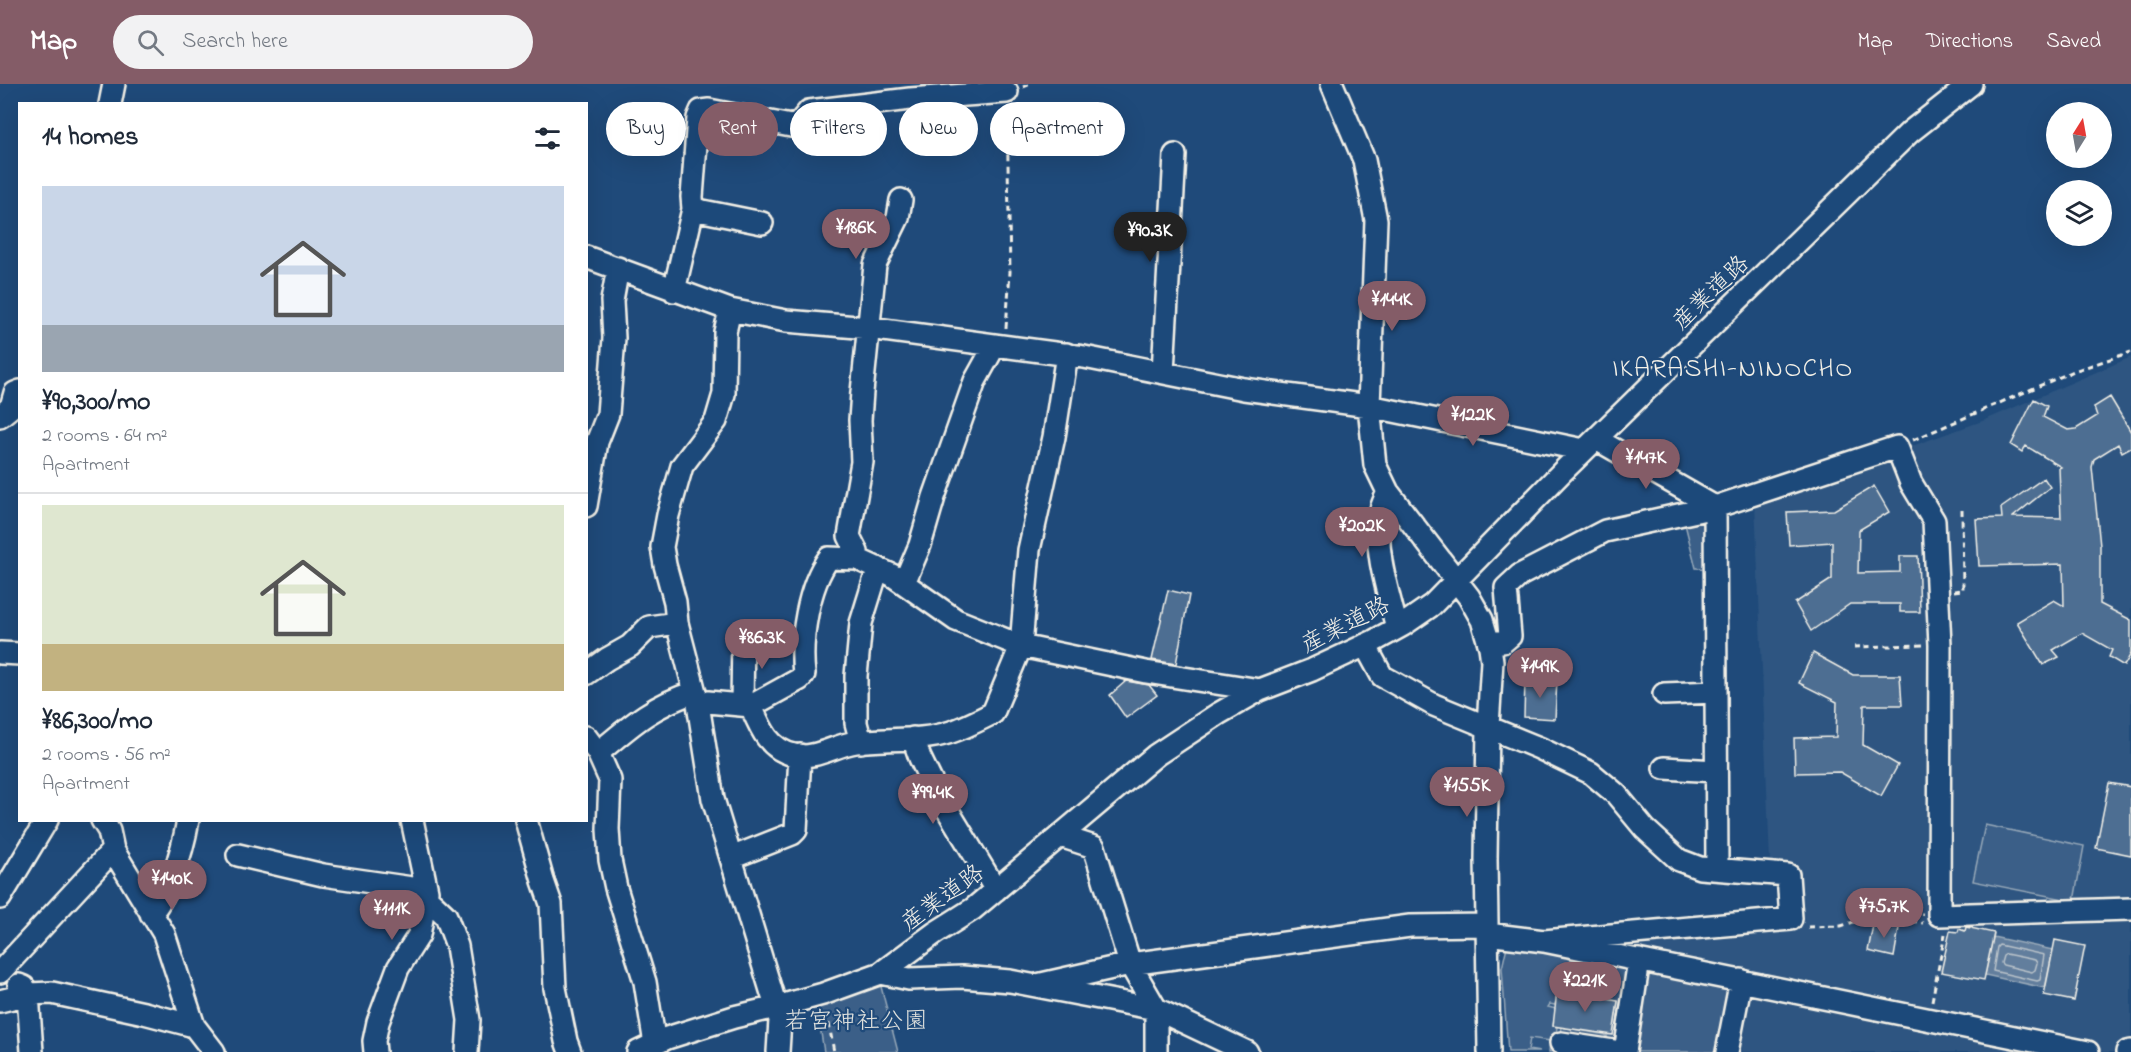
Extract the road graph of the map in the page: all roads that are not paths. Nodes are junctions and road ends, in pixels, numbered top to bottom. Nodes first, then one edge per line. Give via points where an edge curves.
1 (114, 84) edge
2 (1332, 84) edge
3 (1971, 84) edge
4 (1007, 92) road end
5 (110, 102) edge
6 (1175, 155) dead end
7 (900, 200) dead end
8 (693, 209) junction
9 (762, 223) dead end
10 (588, 258) edge
11 (618, 268) junction
12 (674, 291) junction
13 (730, 310) junction
14 (869, 328) junction
15 (1000, 345) junction
16 (1067, 354) junction
17 (1163, 372) junction
18 (18, 392) edge
19 (1369, 406) junction
20 (0, 416) edge
21 (1590, 445) junction
22 (1388, 492) junction
23 (588, 494) edge
24 (1715, 507) junction
25 (857, 558) junction
26 (878, 568) junction
27 (1458, 581) junction
28 (904, 583) junction
29 (677, 623) junction
30 (1397, 628) junction
31 (743, 634) dead end
32 (1489, 642) junction
33 (1365, 645) junction
34 (1021, 646) junction
35 (0, 653) edge
36 (18, 654) edge
37 (588, 673) edge
38 (1260, 690) junction
39 (1716, 692) junction
40 (1664, 694) dead end
41 (697, 698) junction
42 (746, 705) junction
43 (1488, 726) junction
44 (913, 738) junction
45 (861, 742) junction
46 (592, 745) edge
47 (800, 755) junction
48 (1664, 768) dead end
49 (1716, 771) junction
50 (46, 822) edge
51 (103, 822) edge
52 (188, 822) edge
53 (412, 822) edge
54 (527, 822) edge
55 (1060, 837) junction
56 (113, 850) junction
57 (238, 855) dead end
58 (731, 858) junction
59 (1717, 869) junction
60 (996, 890) junction
61 (426, 892) junction
62 (0, 898) edge
63 (2131, 909) edge
64 (151, 914) junction
65 (1487, 929) junction
66 (1544, 941) junction
67 (1639, 960) junction
68 (1130, 964) junction
69 (881, 973) junction
70 (0, 974) edge
71 (1741, 980) junction
72 (1037, 985) junction
73 (28, 994) junction
74 (0, 1001) edge
75 (776, 1007) junction
76 (1156, 1009) junction
77 (194, 1026) junction
78 (1561, 1043) dead end
79 (649, 1049) edge
80 (32, 1052) edge
81 (214, 1052) edge
82 (375, 1052) edge
83 (467, 1052) edge
84 (570, 1052) edge
85 (778, 1052) edge
86 (1156, 1052) edge
87 (1247, 1052) edge
88 (1489, 1052) edge
89 (1620, 1052) edge
90 (1625, 1052) edge
91 (1727, 1052) edge
92 (2088, 1052) edge

1 - 5 street
2 - 19 street via 1364,160 1376,220
3 - 21 street, 産業道路 via 1910,132
4 - 8 street via 809,111 791,126 701,111
6 - 17 street
7 - 14 street via 898,218 875,265
8 - 9 street
8 - 12 street
10 - 11 street
11 - 12 street
11 - 23 street via 612,301 614,338 608,414 597,442
12 - 13 street
13 - 14 street via 786,321
13 - 29 street via 725,332 724,394 716,421 682,466 662,547
14 - 15 street
14 - 25 street via 860,420 862,462 849,536
15 - 16 street
15 - 28 street via 975,381
16 - 17 street
16 - 34 street via 1054,437 1029,550
17 - 19 street
18 - 20 street via 11,407
19 - 21 street
19 - 22 street via 1375,465
21 - 24 street
21 - 27 street, 産業道路
22 - 27 street
22 - 30 street via 1380,511 1378,531
24 - 32 street via 1605,531 1520,575 1506,588 1510,636 1503,642
24 - 39 street
24 - 63 street via 1897,447 1911,483 1934,521 1940,645 1939,915
25 - 26 street
25 - 42 street via 829,558 824,566 804,631 804,674
26 - 28 street
26 - 45 street via 861,623 856,676 856,723
27 - 30 street, 産業道路 via 1432,605
27 - 32 street via 1482,620
28 - 34 street via 956,620
29 - 37 street via 649,627 630,646
29 - 41 street
30 - 33 street, 産業道路
31 - 42 street
32 - 43 street via 1492,661
33 - 38 street, 産業道路
33 - 43 street via 1382,676 1434,705
34 - 38 street
34 - 44 street via 993,712 950,732
35 - 36 street
38 - 55 street, 産業道路 via 1156,755
39 - 40 street
39 - 49 street
41 - 42 street
41 - 46 street via 659,706
41 - 58 street via 713,799
42 - 47 street via 767,740 779,749
43 - 59 street via 1591,773 1679,860
43 - 65 street
44 - 45 street
44 - 60 street via 936,791
45 - 47 street
46 - 79 street via 610,780 608,829 614,879 645,982
47 - 58 street via 796,830
48 - 49 street
49 - 59 street
50 - 62 street
51 - 56 street
52 - 64 street via 183,849
53 - 61 street
54 - 84 street via 551,904 555,988
55 - 60 street, 産業道路
55 - 68 street via 1094,847
56 - 64 street
56 - 70 street
57 - 61 street via 323,875
58 - 75 street
59 - 66 street via 1788,875 1791,919
60 - 69 street, 産業道路
61 - 82 street via 419,935 398,968 378,1022
61 - 83 street via 446,916 457,946 469,1020
64 - 77 street via 164,934
65 - 66 street
65 - 68 street via 1410,926
65 - 88 street
66 - 67 street
67 - 71 street
67 - 90 street
68 - 72 street
68 - 76 street
69 - 72 street via 909,979 962,977
69 - 75 street, 産業道路
70 - 73 street via 24,987
71 - 91 street
71 - 92 street
72 - 76 street
73 - 74 street
73 - 77 street via 52,993
73 - 80 street
75 - 79 street, 産業道路 via 667,1038
75 - 85 street via 780,1020
76 - 86 street
76 - 87 street
77 - 81 street
78 - 89 street

